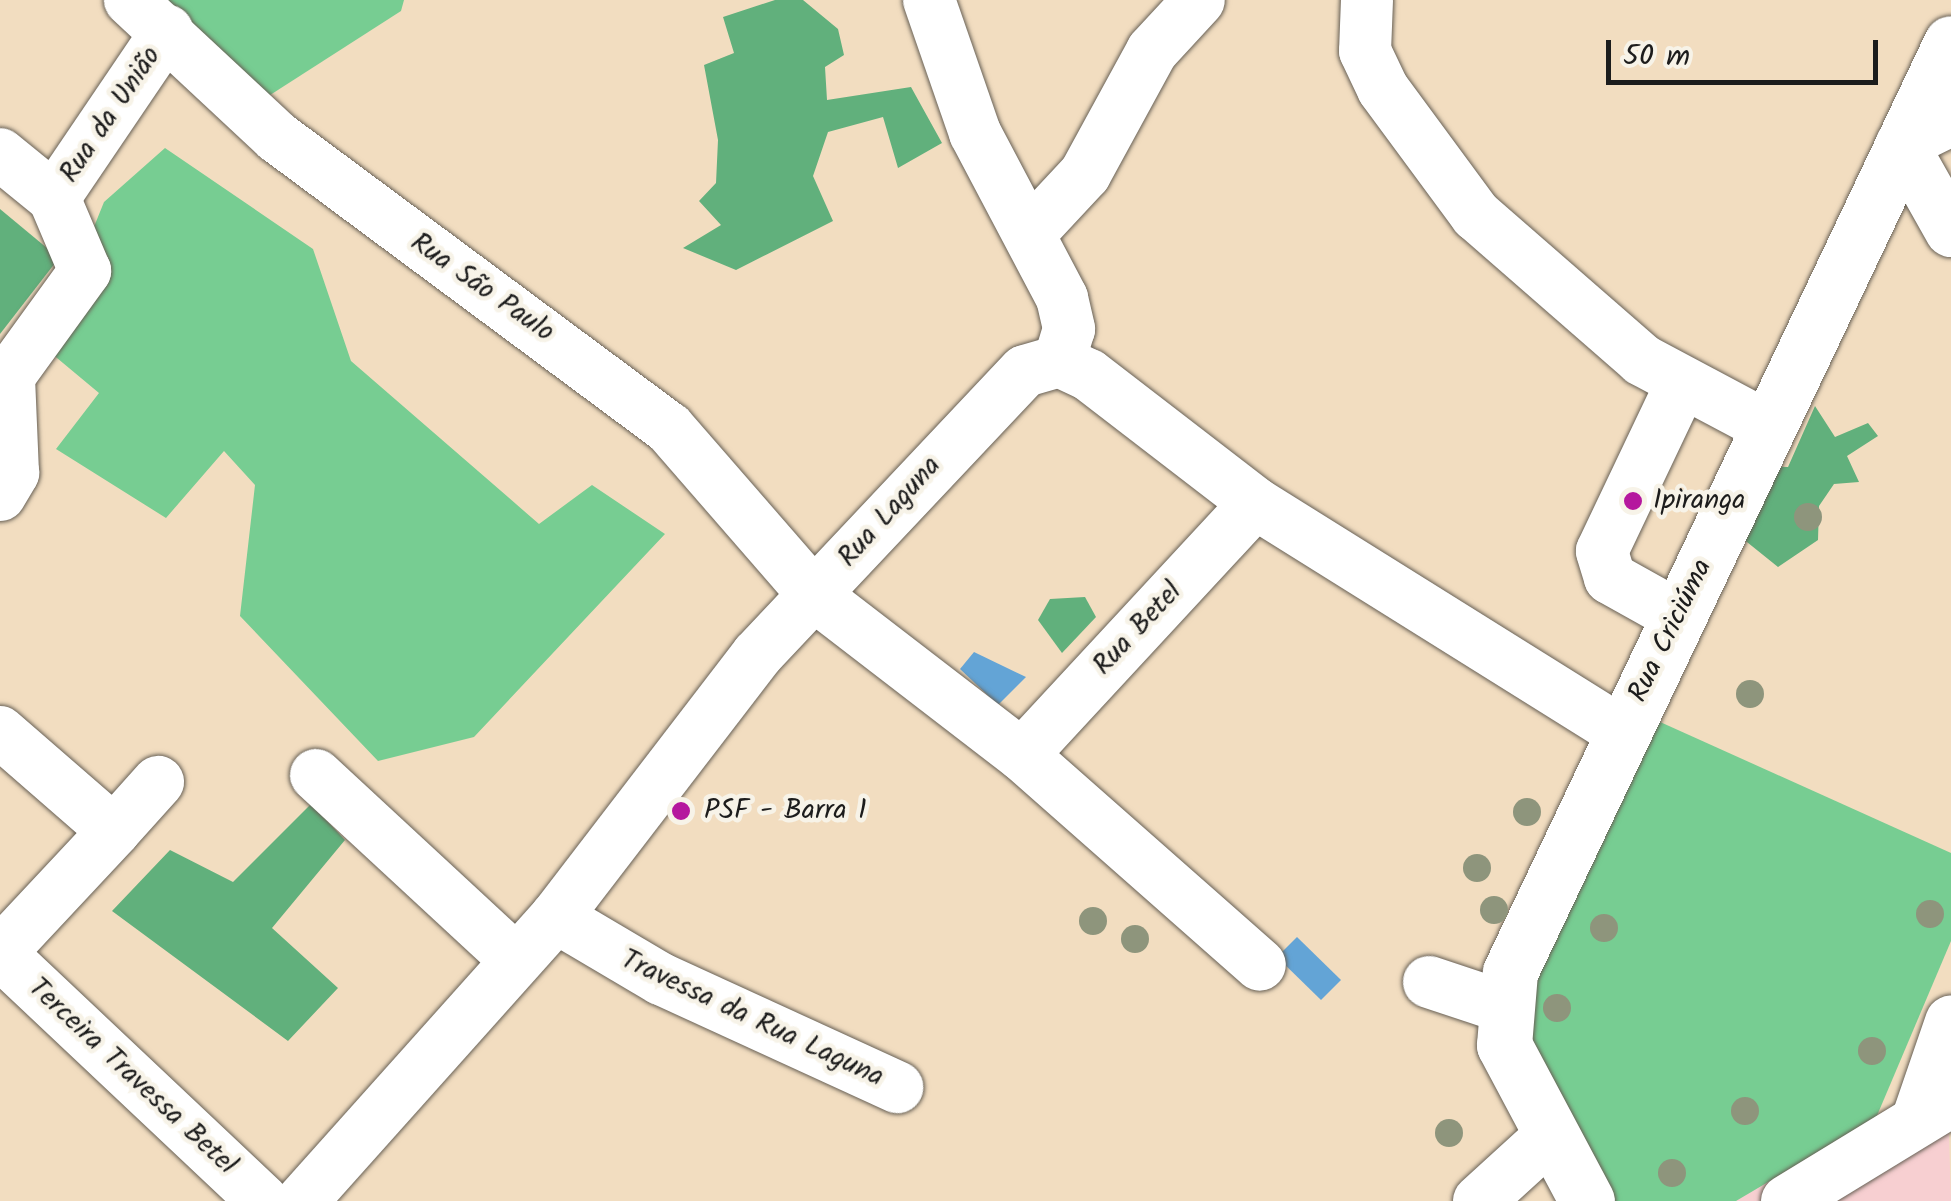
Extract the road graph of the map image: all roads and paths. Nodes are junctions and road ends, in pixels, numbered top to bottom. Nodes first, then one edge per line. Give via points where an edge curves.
1 (929, 0) edge
2 (1199, 0) edge
3 (1367, 0) edge
4 (149, 16) edge
5 (1951, 42) edge
6 (1951, 120) edge
7 (1902, 144) junction
8 (0, 154) edge
9 (54, 198) junction
10 (1951, 230) edge
11 (1028, 234) junction
12 (1059, 361) junction
13 (1681, 385) junction
14 (1768, 427) junction
15 (0, 496) edge
16 (1256, 503) junction
17 (814, 595) junction
18 (1678, 616) junction
19 (0, 732) edge
20 (1622, 732) junction
21 (1022, 755) junction
22 (316, 775) dead end
23 (158, 782) dead end
24 (114, 831) junction
25 (556, 918) junction
26 (0, 953) edge
27 (515, 959) junction
28 (1260, 965) dead end
29 (1429, 982) dead end
30 (1501, 1006) junction
31 (1951, 1022) edge
32 (897, 1087) dead end
33 (1935, 1110) edge
34 (1549, 1136) junction
35 (263, 1201) edge
36 (302, 1201) edge
37 (1479, 1201) edge
38 (1587, 1201) edge
39 (1787, 1201) edge

1 - 11 street via 975,133
2 - 11 street via 1152,52 1085,174
3 - 13 street via 1364,52 1426,154 1571,302
4 - 9 street, Rua da União
4 - 17 street, Rua São Paulo via 277,137 670,428
5 - 7 main road, Rua Criciúma
6 - 7 street
7 - 10 street
7 - 14 main road, Rua Criciúma
8 - 9 street, Rua da União
9 - 15 street, Rua da União via 86,270 9,376 13,474
11 - 12 street via 1070,329
12 - 16 street
12 - 17 street, Rua Laguna via 1026,371 995,397
13 - 14 street
13 - 18 street via 1602,551 1610,578
14 - 18 main road, Rua Criciúma
16 - 20 street
16 - 21 street, Rua Betel
17 - 21 street
17 - 25 street, Rua Laguna via 669,764
18 - 20 main road, Rua Criciúma
19 - 24 street
20 - 30 main road, Rua Criciúma
21 - 28 street
22 - 27 street
23 - 24 street
24 - 26 street
25 - 27 street, Rua Laguna
25 - 32 street, Travessa da Rua Laguna via 661,980
26 - 35 street, Terceira Travessa Betel
27 - 36 street, Rua Laguna
29 - 30 street
30 - 34 main road via 1517,1083
31 - 33 street
33 - 39 street
34 - 37 street
34 - 38 main road

